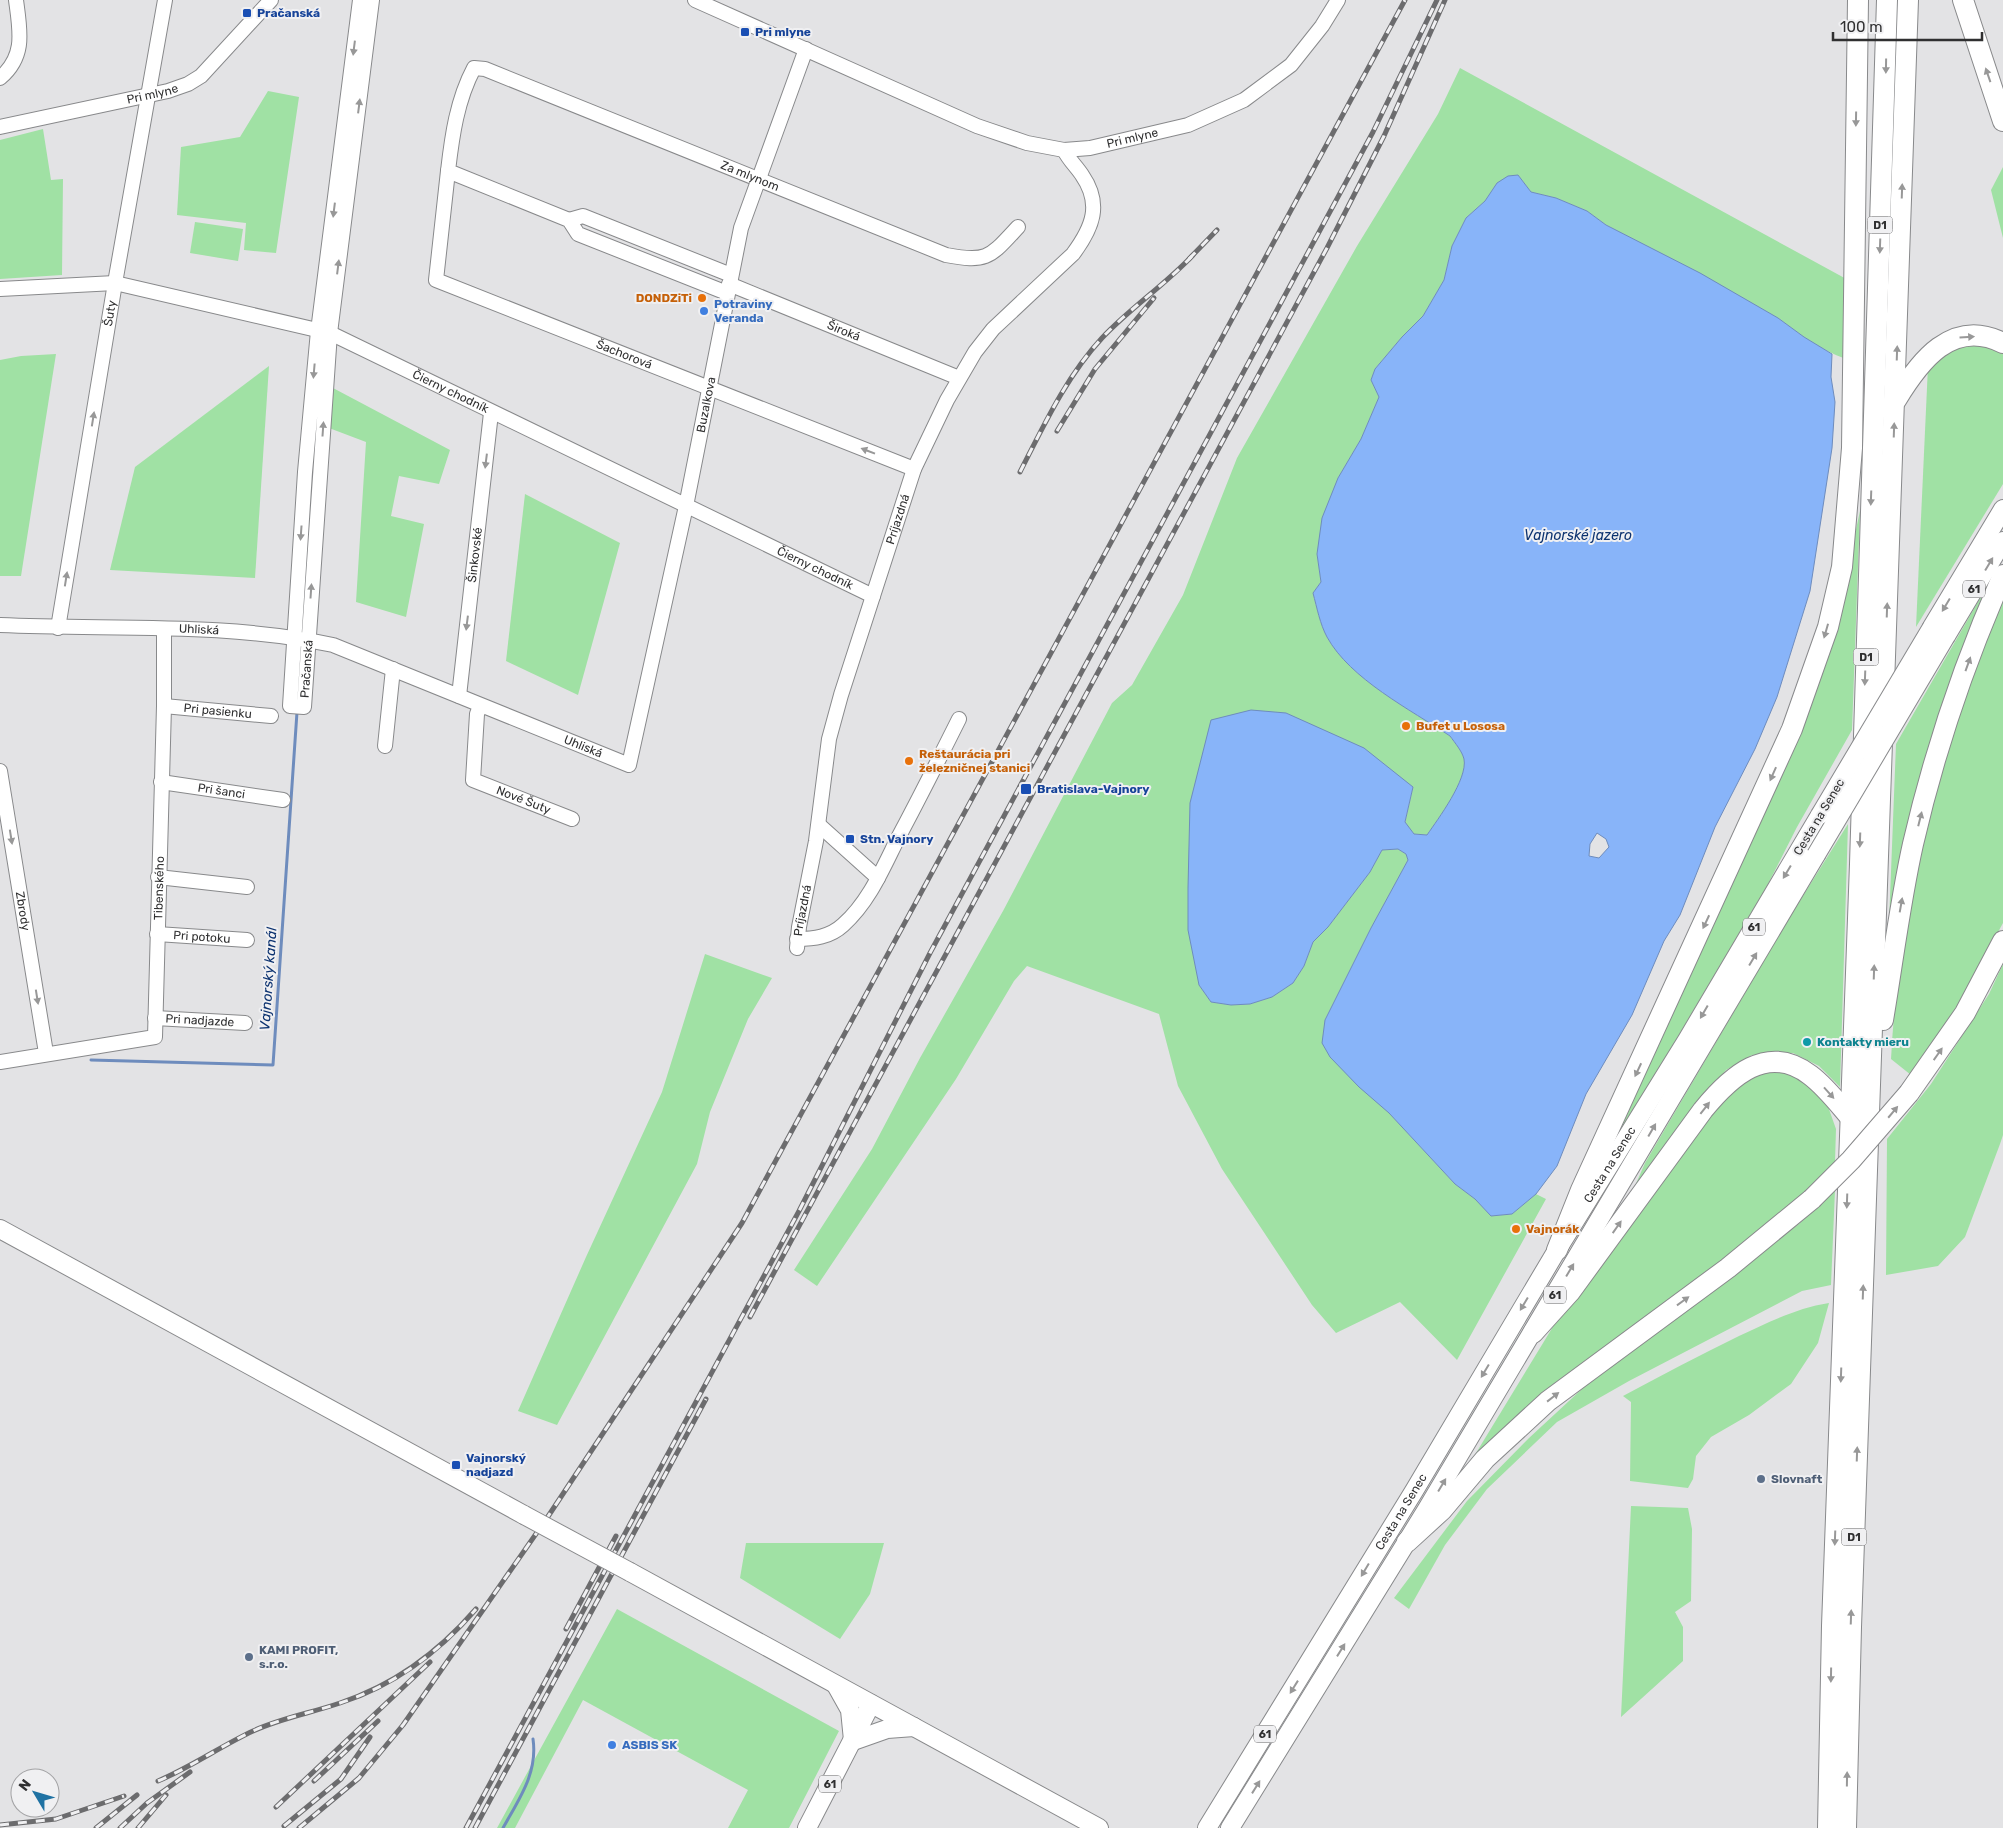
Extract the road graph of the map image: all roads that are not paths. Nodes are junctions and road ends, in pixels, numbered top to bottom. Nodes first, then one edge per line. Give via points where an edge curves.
1 (16, 0) edge
2 (165, 0) edge
3 (271, 0) edge
4 (360, 0) edge
5 (372, 0) edge
6 (695, 0) edge
7 (1338, 0) edge
8 (1858, 0) edge
9 (1887, 0) edge
10 (1908, 0) edge
11 (1920, 0) edge
12 (1964, 0) edge
13 (806, 49) junction
14 (0, 78) edge
15 (149, 96) junction
16 (1905, 102) junction
17 (2003, 121) edge
18 (0, 127) edge
19 (1064, 150) junction
20 (448, 171) junction
21 (757, 180) junction
22 (1018, 227) dead end
23 (1855, 233) junction
24 (115, 283) junction
25 (729, 284) junction
26 (0, 289) edge
27 (324, 332) junction
28 (2003, 344) edge
29 (959, 378) junction
30 (709, 388) junction
31 (1895, 402) junction
32 (491, 413) junction
33 (1872, 449) junction
34 (914, 469) junction
35 (686, 506) junction
36 (2003, 510) edge
37 (2003, 541) edge
38 (2003, 575) edge
39 (873, 596) junction
40 (0, 625) edge
41 (58, 628) junction
42 (164, 628) junction
43 (1939, 631) junction
44 (301, 638) junction
45 (392, 669) junction
46 (459, 696) junction
47 (164, 706) junction
48 (480, 706) junction
49 (271, 716) dead end
50 (959, 719) dead end
51 (385, 746) dead end
52 (629, 765) joint
53 (0, 771) edge
54 (160, 782) junction
55 (282, 800) dead end
56 (572, 819) dead end
57 (819, 825) junction
58 (158, 877) junction
59 (878, 878) junction
60 (247, 886) dead end
61 (157, 934) junction
62 (247, 940) dead end
63 (2003, 942) edge
64 (155, 1018) junction
65 (245, 1023) dead end
66 (46, 1053) junction
67 (0, 1062) edge
68 (1869, 1108) junction
69 (1850, 1117) junction
70 (0, 1229) edge
71 (1557, 1250) junction
72 (1532, 1333) junction
73 (1407, 1542) junction
74 (836, 1685) junction
75 (871, 1704) junction
76 (914, 1727) junction
77 (853, 1741) junction
78 (807, 1828) edge
79 (1099, 1828) edge
80 (1207, 1828) edge
81 (1230, 1828) edge
82 (1828, 1828) edge
83 (1846, 1828) edge

1 - 14 street via 19,23 16,58 12,68
2 - 15 street, Šuty
3 - 15 street, Pri mlyne via 200,76 188,84
4 -> 27 street, Pračanská
27 -> 5 street, Pračanská
6 - 13 street, Pri mlyne
7 - 19 street, Pri mlyne via 1291,65 1244,100 1188,125 1090,148
8 -> 23 highway
9 -> 33 highway, D1
10 - 16 highway, D1
11 - 16 highway
17 -> 12 highway
13 - 19 street, Pri mlyne via 1005,137
13 - 21 street, Buzalkova
15 - 18 street, Pri mlyne
15 - 24 street, Šuty
31 -> 16 highway, D1
19 - 29 street, Príjazdná via 1092,190 1094,203 1088,230 1073,254 993,329
20 - 21 street, Za mlynom via 453,131 465,84 474,68 484,69
20 - 25 street, Široká via 569,220 578,234
20 - 30 street, Šachorová via 436,280
21 - 22 street, Za mlynom via 946,254 971,260 988,256
21 - 25 street, Buzalkova via 741,228
23 - 33 highway
23 -> 71 highway via 1852,448 1842,567 1828,628 1779,761 1581,1190
24 - 26 street, Čierny chodník
24 - 27 street, Čierny chodník
41 -> 24 street, Šuty
25 - 29 street, Široká
25 - 30 street, Buzalkova
27 - 32 street, Čierny chodník
27 - 44 street, Pračanská via 305,472
31 -> 28 highway via 1922,362 1941,346 1960,337 1980,336
29 - 34 street, Príjazdná
34 -> 30 street, Šachorová
30 - 35 street, Buzalkova
68 -> 31 highway, D1
32 - 35 street, Čierny chodník
32 -> 46 street, Šinkovské
33 -> 69 highway, D1
34 - 39 street, Príjazdná
35 - 39 street, Čierny chodník
35 - 52 street, Buzalkova
36 -> 43 main road, 61
43 -> 37 main road, 61
68 -> 38 highway via 1914,843 1945,731
39 - 57 street, Príjazdná via 840,695 829,740
40 - 41 street, Uhliská
41 - 42 street, Uhliská
42 - 44 street, Uhliská
42 - 47 street, Tibenského
43 -> 71 main road, Cesta na Senec / 61, bridge via 1820,815 1687,1040
72 -> 43 main road, Cesta na Senec / 61, bridge via 1816,855
44 - 45 street, Uhliská via 334,645
45 - 46 street, Uhliská
45 - 51 street
46 - 48 street, Uhliská
47 - 49 street, Pri pasienku
47 - 54 street, Tibenského
48 - 52 street, Uhliská
48 - 56 street, Nové Šuty via 473,780
50 - 59 street
53 -> 66 street, Zbrody
54 - 55 street, Pri šanci
54 - 58 street, Tibenského
57 - 59 street
57 - 59 street, Príjazdná via 797,943 830,934 842,926 856,912
58 - 60 street
58 - 61 street, Tibenského
61 - 62 street, Pri potoku
61 - 64 street, Tibenského
73 -> 63 highway, bridge via 1442,1510 1485,1459 1530,1416 1781,1226 1851,1160 1909,1093 1965,1013
64 - 65 street, Pri nadjazde
64 - 66 street, Tibenského via 155,1037
66 - 67 street
83 -> 68 highway, D1
72 -> 69 highway via 1570,1292 1707,1104 1738,1074 1771,1062 1792,1065 1815,1079
69 -> 82 highway, D1
70 - 74 main road, bridge
71 -> 80 main road, Cesta na Senec / 61 via 1414,1491
73 -> 72 main road, Cesta na Senec / 61
81 -> 73 main road, Cesta na Senec / 61
74 - 75 main road
74 - 77 main road via 850,1710
75 - 76 main road
75 - 77 main road, 61
76 - 77 main road via 883,1730
76 - 79 main road
77 - 78 main road, 61

